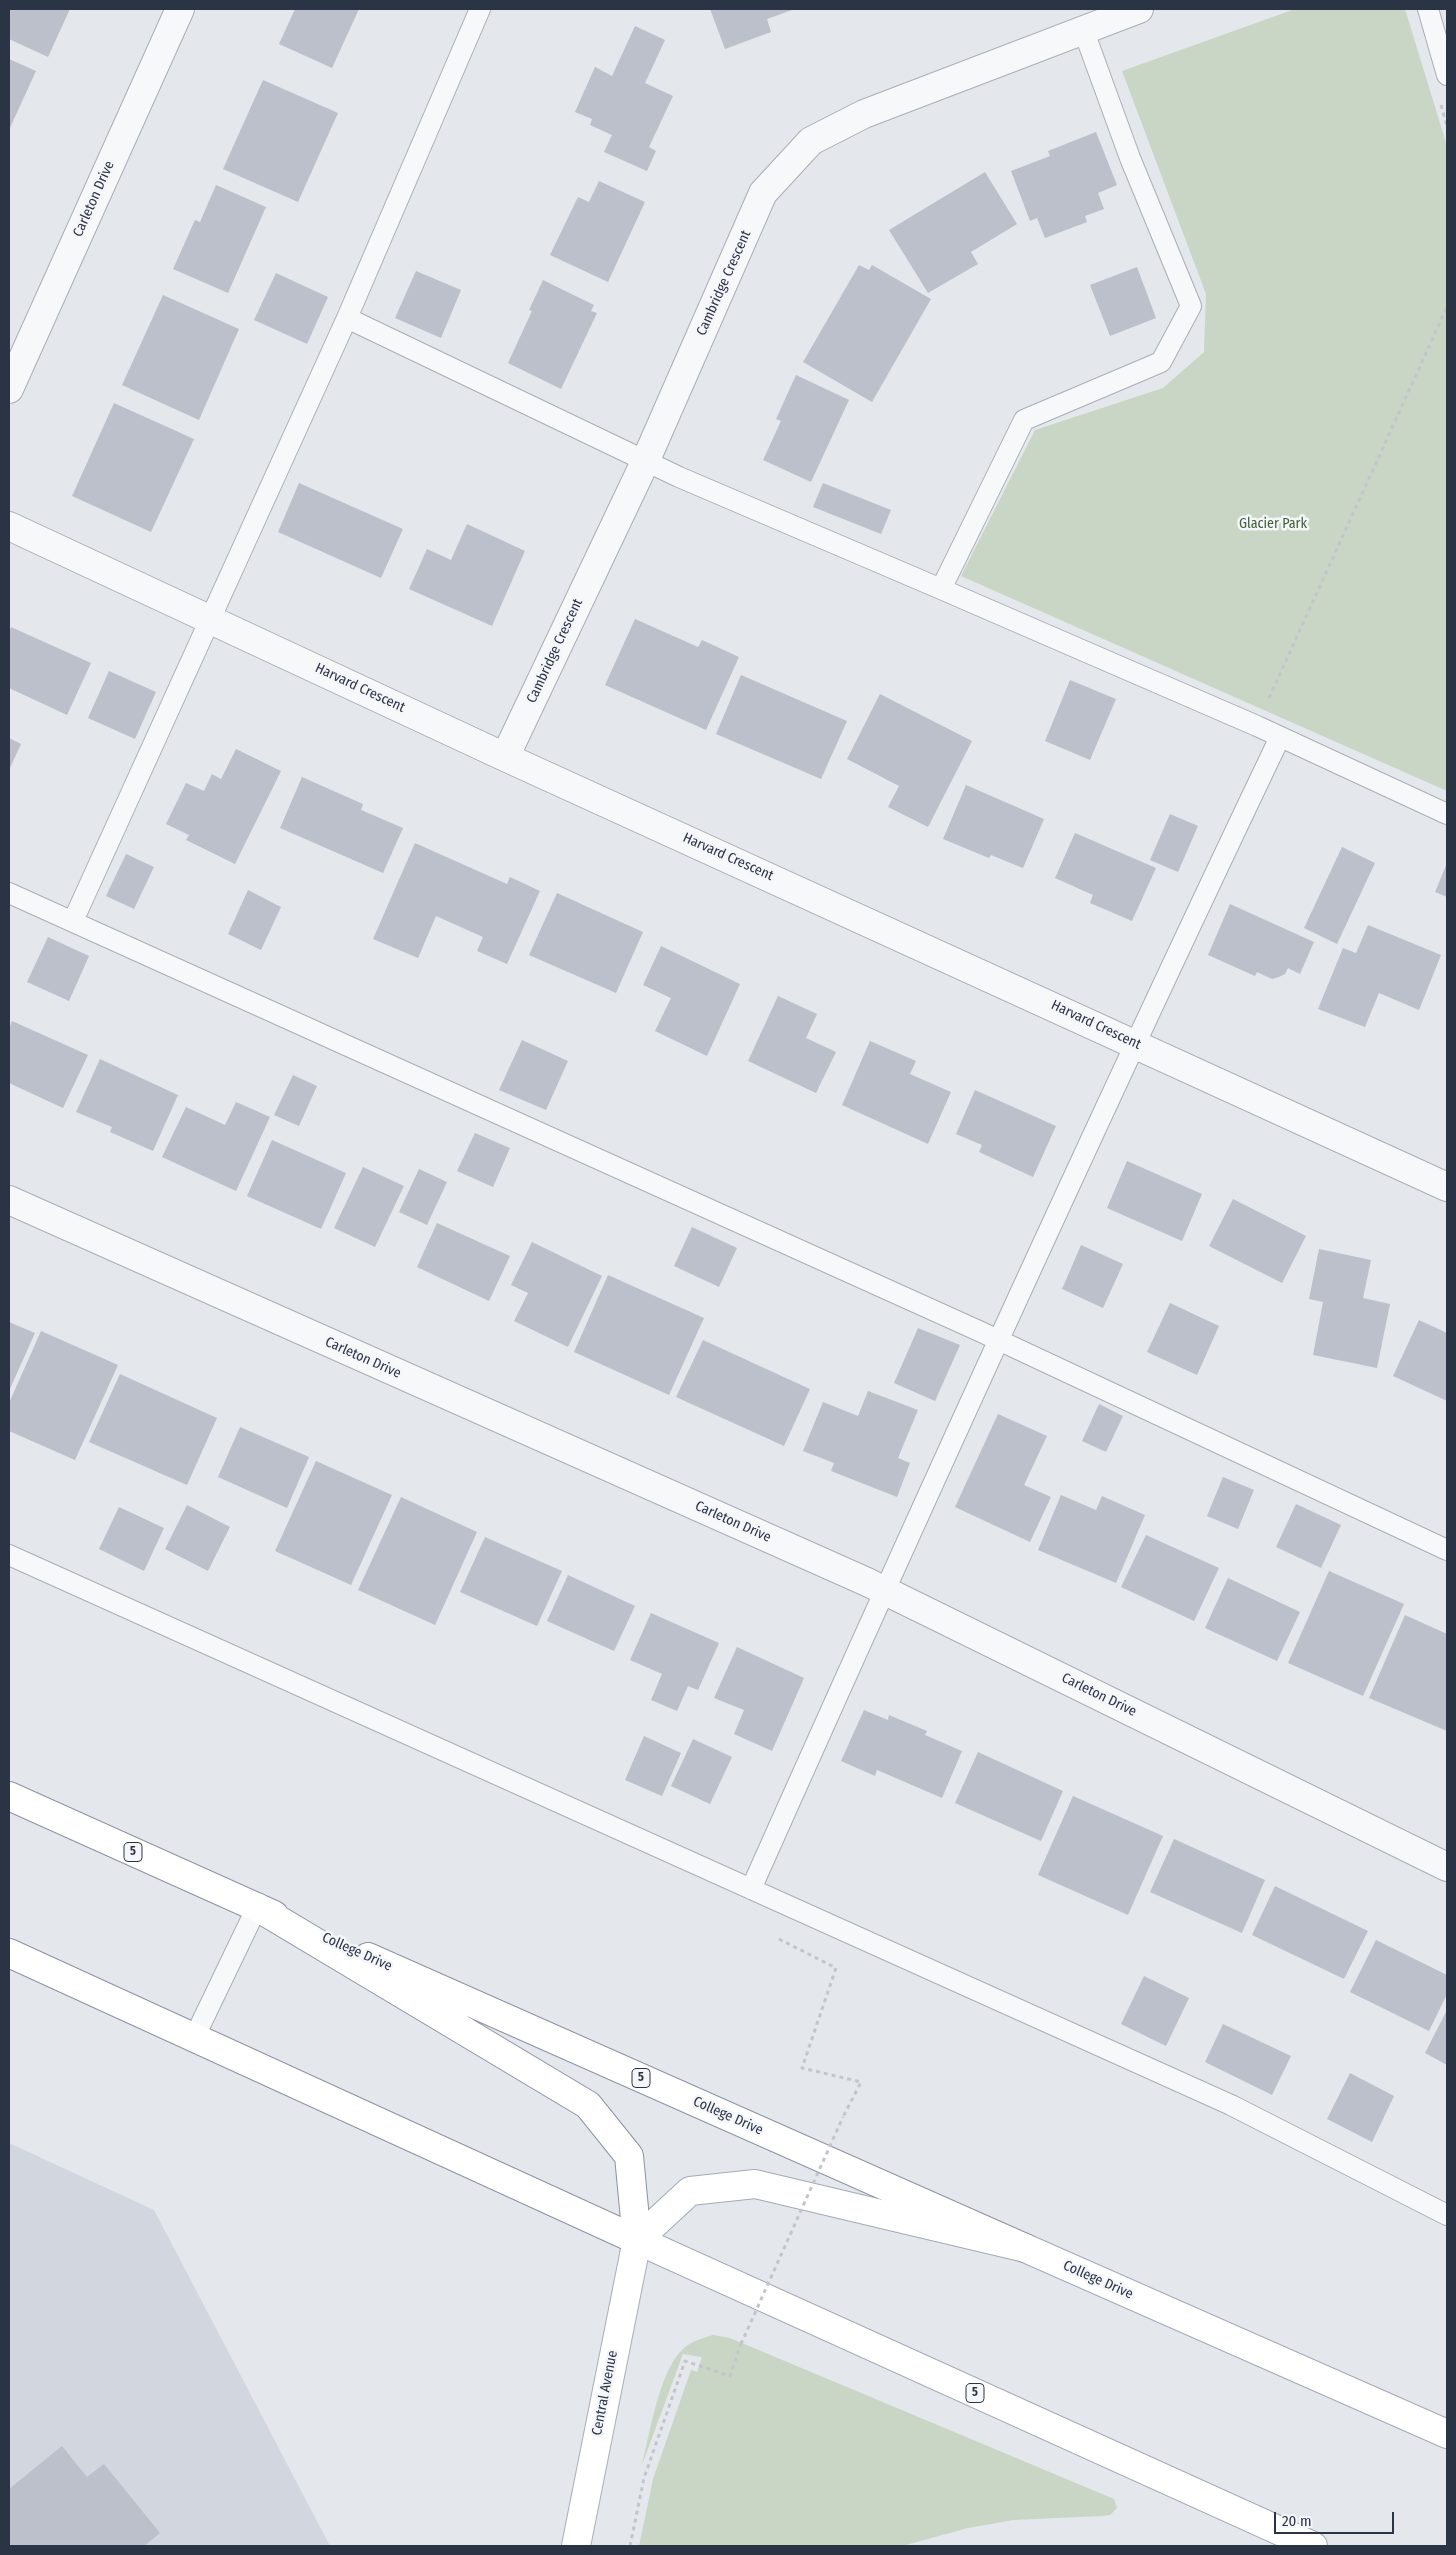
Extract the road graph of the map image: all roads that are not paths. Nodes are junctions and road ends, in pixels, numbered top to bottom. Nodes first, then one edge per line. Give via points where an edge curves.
1 (180, 9) edge
2 (480, 9) edge
3 (1139, 9) edge
4 (1428, 9) edge
5 (1083, 29) junction
6 (1447, 75) edge
7 (347, 318) junction
8 (9, 389) edge
9 (645, 462) junction
10 (9, 526) edge
11 (941, 588) junction
12 (211, 619) junction
13 (1280, 737) junction
14 (505, 757) junction
15 (1447, 814) edge
16 (9, 893) edge
17 (73, 921) junction
18 (1134, 1042) junction
19 (1447, 1187) edge
20 (9, 1200) edge
21 (999, 1340) junction
22 (1447, 1550) edge
23 (9, 1555) edge
24 (885, 1590) junction
25 (9, 1796) edge
26 (1447, 1867) edge
27 (751, 1889) junction
28 (257, 1907) junction
29 (9, 1953) edge
30 (195, 2036) junction
31 (1447, 2215) edge
32 (637, 2240) junction
33 (1025, 2248) junction
34 (1447, 2434) edge
35 (576, 2546) edge
36 (1313, 2546) edge

1 - 8 street, Carleton Drive
2 - 7 lane
3 - 5 street, Cambridge Crescent
4 - 6 lane
5 - 9 street, Cambridge Crescent via 864,114 811,142 763,193
5 - 11 lane via 1130,158 1191,306 1161,362 1024,420
7 - 9 lane
7 - 12 lane
9 - 11 lane
9 - 14 street, Cambridge Crescent
10 - 12 street, Harvard Crescent
11 - 13 lane
12 - 14 street, Harvard Crescent
12 - 17 lane
13 - 15 lane
13 - 18 lane
14 - 18 street, Harvard Crescent
16 - 17 lane
17 - 21 lane
18 - 19 street, Harvard Crescent
18 - 21 lane
20 - 24 street, Carleton Drive
21 - 22 lane
21 - 24 lane
23 - 27 lane
24 - 26 street, Carleton Drive
24 - 27 lane
25 - 28 main road, College Drive / 5
27 - 31 lane via 1231,2105
28 - 30 lane
28 - 32 main road, Central Avenue via 588,2105 629,2156
28 - 33 main road, College Drive / 5
29 - 30 main road, 5
30 - 32 main road, 5
32 - 33 main road via 690,2191 755,2184
32 - 35 main road, Central Avenue
32 - 36 main road, 5
33 - 34 main road, College Drive / 5

